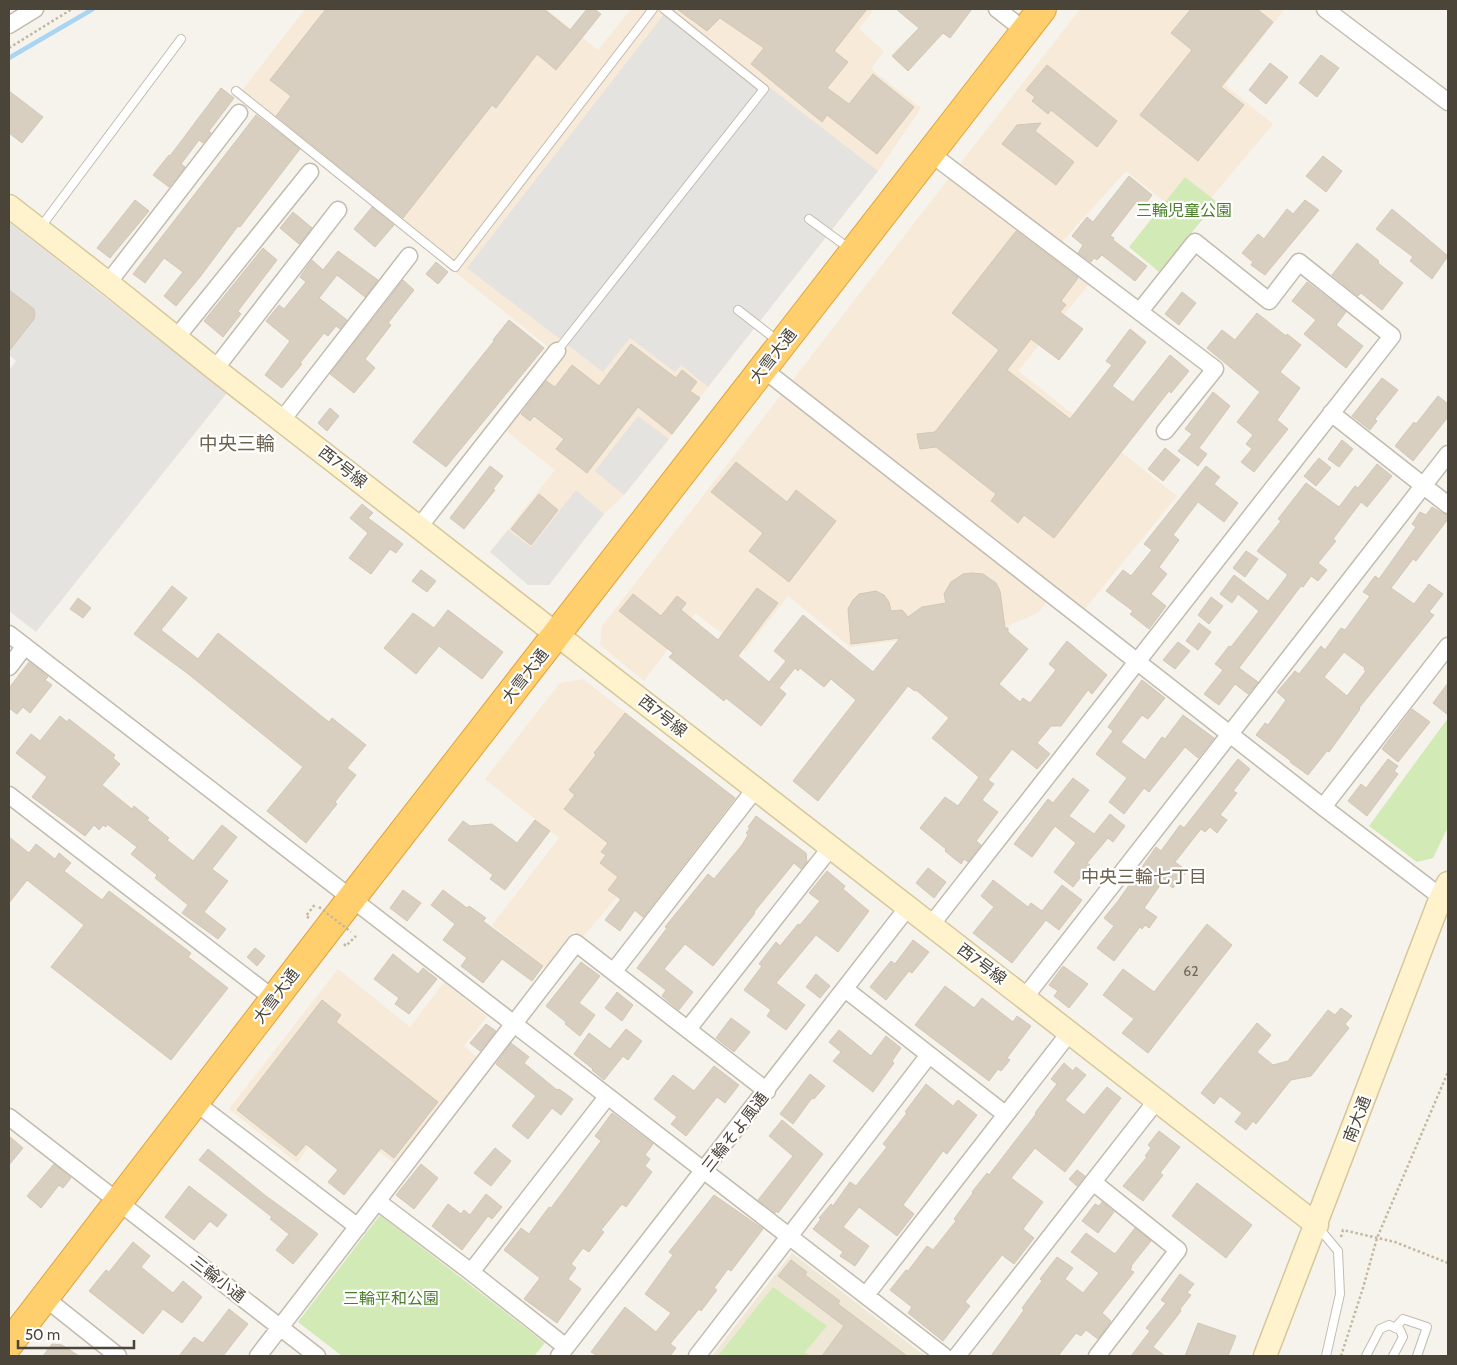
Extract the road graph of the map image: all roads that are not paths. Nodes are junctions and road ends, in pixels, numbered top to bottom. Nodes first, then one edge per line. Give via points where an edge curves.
1 (35, 9) edge
2 (653, 9) edge
3 (664, 9) edge
4 (996, 9) edge
5 (1042, 9) edge
6 (1325, 9) edge
7 (9, 25) edge
8 (1025, 31) junction
9 (180, 39) dead end
10 (236, 91) dead end
11 (1448, 102) edge
12 (239, 113) dead end
13 (930, 153) junction
14 (310, 172) dead end
15 (9, 206) edge
16 (338, 210) dead end
17 (809, 219) dead end
18 (39, 230) junction
19 (854, 252) junction
20 (409, 256) dead end
21 (108, 283) junction
22 (738, 310) dead end
23 (1140, 312) junction
24 (176, 338) junction
25 (782, 344) junction
26 (557, 351) joint
27 (215, 369) junction
28 (763, 369) junction
29 (1331, 413) junction
30 (282, 420) junction
31 (1165, 432) dead end
32 (1448, 454) edge
33 (1424, 486) junction
34 (1448, 505) edge
35 (419, 527) junction
36 (9, 634) edge
37 (557, 635) junction
38 (25, 646) junction
39 (1448, 646) edge
40 (1138, 662) junction
41 (9, 667) edge
42 (1232, 734) junction
43 (756, 788) junction
44 (9, 795) edge
45 (1323, 807) junction
46 (832, 847) junction
47 (1445, 890) edge
48 (351, 899) junction
49 (908, 908) junction
50 (931, 925) junction
51 (614, 971) junction
52 (845, 990) junction
53 (1025, 997) junction
54 (274, 999) junction
55 (514, 1025) junction
56 (688, 1029) junction
57 (1070, 1032) junction
58 (929, 1055) junction
59 (767, 1090) junction
60 (607, 1097) junction
61 (1157, 1100) junction
62 (196, 1103) junction
63 (1005, 1114) junction
64 (9, 1117) edge
65 (705, 1171) junction
66 (1093, 1182) junction
67 (377, 1201) junction
68 (118, 1202) junction
69 (1317, 1225) junction
70 (358, 1227) junction
71 (789, 1238) junction
72 (471, 1272) junction
73 (866, 1295) junction
74 (45, 1298) junction
75 (281, 1328) junction
76 (1395, 1328) junction
77 (9, 1344) edge
78 (563, 1352) edge
79 (118, 1356) edge
80 (258, 1356) edge
81 (317, 1356) edge
82 (697, 1356) edge
83 (944, 1356) edge
84 (956, 1356) edge
85 (1097, 1356) edge
86 (1266, 1356) edge
87 (1326, 1356) edge
88 (1366, 1356) edge
89 (1393, 1356) edge
90 (1417, 1356) edge

1 - 7 street
2 - 10 lane via 455,267
3 - 26 lane via 764,89
4 - 8 street
5 - 8 highway, 大雪大通
6 - 11 street
8 - 13 highway, 大雪大通
9 - 18 lane
12 - 21 street
13 - 19 highway, 大雪大通
13 - 23 street
14 - 24 street
15 - 18 street, 西7号線
16 - 27 street
17 - 19 lane
18 - 21 street, 西7号線
19 - 25 highway, 大雪大通
20 - 30 street
21 - 24 street, 西7号線
22 - 25 lane
23 - 29 street via 1195,242 1269,301 1299,262 1392,336
23 - 31 street via 1214,369
24 - 27 street, 西7号線
25 - 28 highway, 大雪大通
26 - 35 street
27 - 30 street, 西7号線
28 - 37 highway, 大雪大通
28 - 40 street
29 - 33 street
29 - 40 street
30 - 35 street, 西7号線
32 - 33 street
33 - 34 street
33 - 42 street
35 - 37 street, 西7号線
36 - 38 street
37 - 43 street, 西7号線
37 - 48 highway, 大雪大通
38 - 41 street
38 - 48 street
39 - 45 street
40 - 42 street
40 - 50 street
42 - 45 street
42 - 53 street
43 - 46 street, 西7号線
43 - 51 street
44 - 54 street
45 - 47 street
46 - 49 street, 西7号線
46 - 56 street
47 - 69 street, 南大通
48 - 54 highway, 大雪大通
48 - 55 street
49 - 50 street, 西7号線
49 - 52 street, 三輪そよ風通
50 - 53 street, 西7号線
51 - 55 street via 576,942
51 - 56 street
52 - 58 street
52 - 59 street, 三輪そよ風通
53 - 57 street, 西7号線
54 - 62 highway, 大雪大通
55 - 60 street
55 - 67 street
56 - 59 street
57 - 61 street, 西7号線
57 - 63 street
58 - 63 street
58 - 71 street
59 - 65 street, 三輪そよ風通
60 - 65 street
60 - 72 street
61 - 66 street
61 - 69 street, 西7号線
62 - 68 highway, 大雪大通
62 - 70 street
63 - 73 street
64 - 68 street, 三輪小通
65 - 71 street
65 - 78 street, 三輪そよ風通
66 - 84 street
66 - 85 street via 1178,1250
67 - 70 street
67 - 72 street
68 - 74 highway, 大雪大通
68 - 75 street, 三輪小通
69 - 86 street, 南大通
69 - 87 lane via 1338,1251 1340,1294
70 - 75 street
71 - 73 street
71 - 82 street
72 - 78 street
73 - 83 street
74 - 77 highway, 大雪大通
74 - 79 street
75 - 80 street
75 - 81 street, 三輪小通
76 - 88 lane via 1389,1325 1380,1329
76 - 89 lane via 1403,1337
76 - 90 lane via 1403,1319 1427,1327

